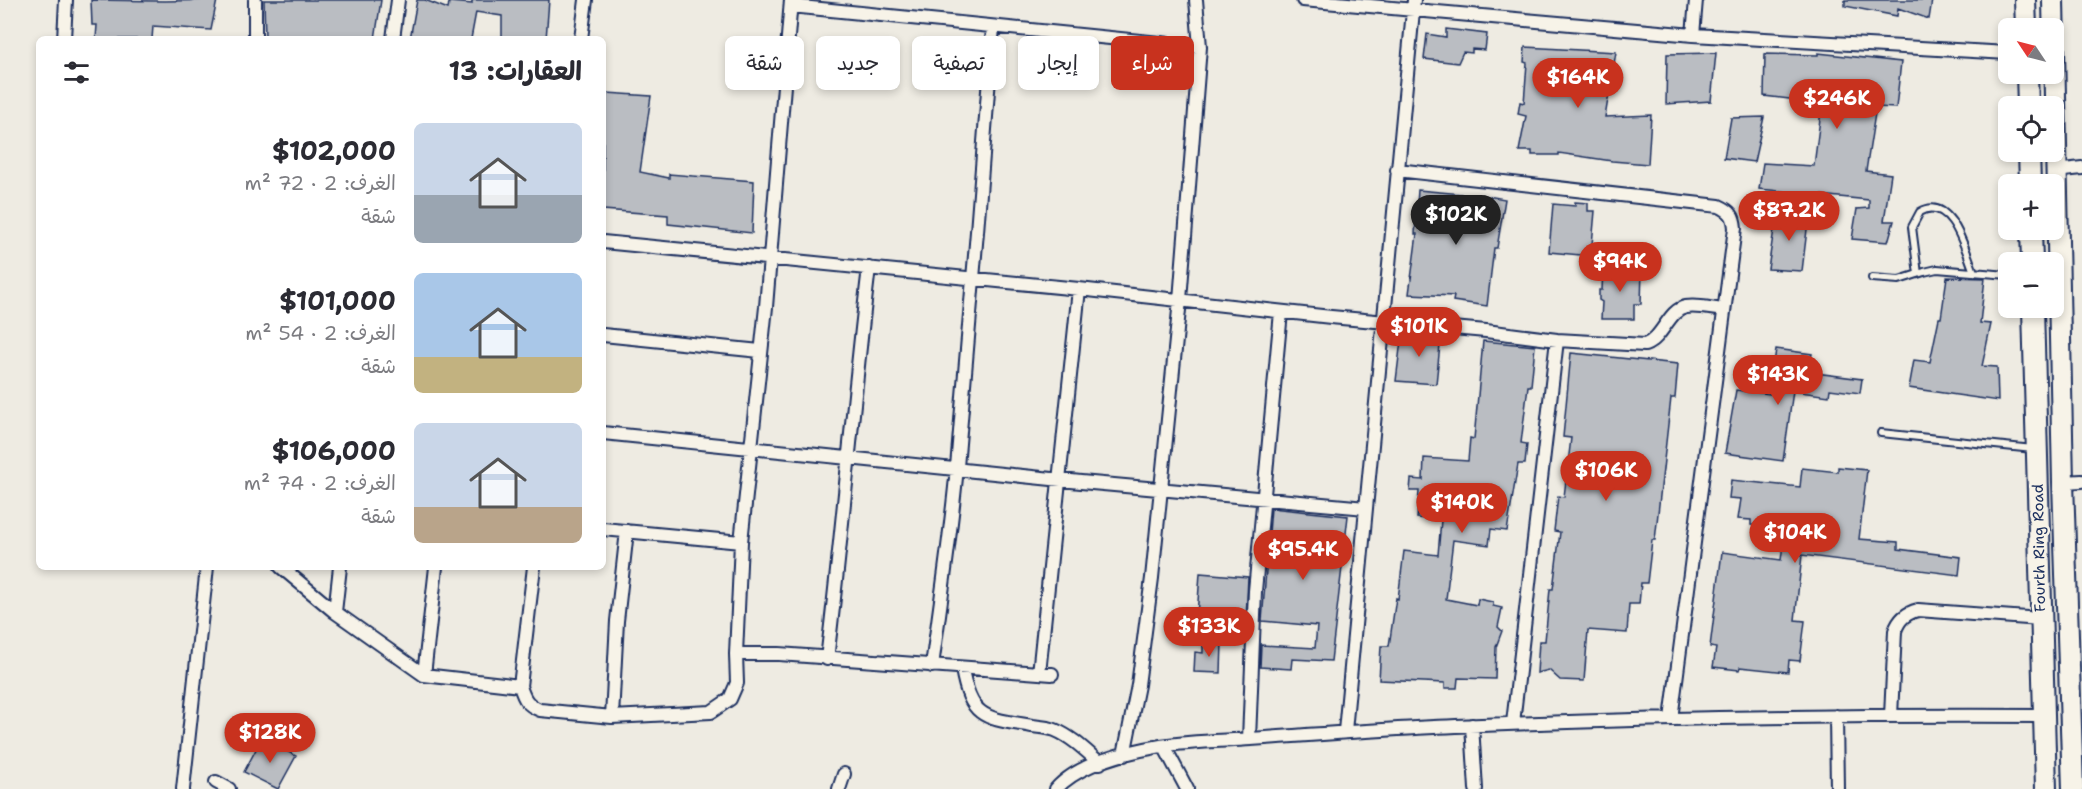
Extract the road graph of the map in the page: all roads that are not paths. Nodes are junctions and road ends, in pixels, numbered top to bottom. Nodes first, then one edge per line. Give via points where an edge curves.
1 (66, 0) edge
2 (255, 0) edge
3 (398, 0) edge
4 (586, 0) edge
5 (1196, 0) edge
6 (1303, 0) edge
7 (1696, 0) edge
8 (2025, 0) edge
9 (2053, 0) edge
10 (791, 3) edge
11 (1413, 5) edge
12 (2026, 18) edge
13 (993, 27) junction
14 (64, 36) edge
15 (255, 36) edge
16 (393, 36) edge
17 (581, 36) edge
18 (1692, 36) junction
19 (1200, 47) junction
20 (1998, 52) edge
21 (2082, 168) edge
22 (1398, 170) junction
23 (2055, 171) junction
24 (606, 242) edge
25 (770, 259) junction
26 (869, 268) junction
27 (1974, 272) junction
28 (1918, 274) junction
29 (1998, 274) edge
30 (1872, 278) dead end
31 (974, 279) junction
32 (1078, 289) junction
33 (1180, 300) junction
34 (1724, 310) junction
35 (1281, 312) junction
36 (2033, 318) edge
37 (1383, 322) junction
38 (606, 335) edge
39 (1557, 340) junction
40 (760, 351) junction
41 (606, 433) edge
42 (1881, 433) dead end
43 (750, 448) junction
44 (2037, 449) junction
45 (849, 458) junction
46 (957, 468) junction
47 (1059, 479) junction
48 (2072, 482) edge
49 (1161, 488) junction
50 (1262, 498) junction
51 (1365, 508) junction
52 (606, 529) edge
53 (627, 531) junction
54 (741, 542) junction
55 (207, 570) edge
56 (285, 570) edge
57 (340, 570) edge
58 (436, 570) edge
59 (534, 570) edge
60 (335, 612) junction
61 (2041, 619) junction
62 (736, 654) junction
63 (827, 659) junction
64 (932, 666) junction
65 (962, 669) junction
66 (424, 675) junction
67 (520, 686) junction
68 (1836, 716) junction
69 (1891, 716) junction
70 (2043, 716) junction
71 (612, 717) junction
72 (1671, 719) junction
73 (2077, 720) edge
74 (1513, 723) junction
75 (1472, 725) junction
76 (1345, 730) junction
77 (1249, 739) junction
78 (1164, 746) junction
79 (1124, 754) junction
80 (1100, 763) junction
81 (844, 774) dead end
82 (216, 782) dead end
83 (183, 789) edge
84 (229, 789) edge
85 (839, 789) edge
86 (1056, 789) edge
87 (1187, 789) edge
88 (1476, 789) edge
89 (1837, 789) edge
90 (2046, 789) edge
91 (2073, 789) edge

1 - 14 street
2 - 15 street
3 - 16 street
4 - 17 street
5 - 19 street
6 - 11 street
7 - 18 street
8 - 12 main road
9 - 23 main road, Fourth Ring Road
10 - 13 street
10 - 25 street
11 - 18 street
11 - 22 street
13 - 19 street
13 - 31 street
18 - 20 street
19 - 33 street
21 - 23 street
22 - 34 street via 1729,210 1735,228
22 - 37 street
23 - 48 main road, Fourth Ring Road
24 - 25 street
25 - 26 street
25 - 40 street
26 - 31 street
26 - 45 street
27 - 28 lane via 1937,270
27 - 28 lane via 1953,222 1944,212 1932,208 1920,212 1912,227
27 - 29 lane
28 - 30 lane via 1899,280
31 - 32 street
31 - 46 street
32 - 33 street
32 - 47 street
33 - 35 street
33 - 49 street
34 - 39 street via 1683,307 1653,342 1645,345
34 - 72 street
35 - 37 street
35 - 50 street
36 - 44 main road, Fourth Ring Road
37 - 39 street
37 - 51 street
38 - 40 street
39 - 74 street
40 - 43 street
41 - 43 street
42 - 44 lane
43 - 45 street
43 - 54 street
44 - 61 main road, Fourth Ring Road
45 - 46 street
45 - 63 street
46 - 47 street
46 - 64 street
47 - 49 street
47 - 65 street via 1045,674
48 - 73 main road, Fourth Ring Road
49 - 50 street
49 - 79 street via 1138,685
50 - 51 street
50 - 77 street
51 - 76 street
52 - 53 street
53 - 54 street
53 - 71 street
54 - 62 street
55 - 83 street
56 - 60 street
57 - 60 street
58 - 66 street
59 - 67 street
60 - 66 street
61 - 69 street via 1918,610 1906,615 1895,631
61 - 70 main road, Fourth Ring Road
62 - 63 street
62 - 71 street via 737,683 730,699 711,712
63 - 64 street
64 - 65 street
65 - 80 street via 966,689 987,718 1053,729
66 - 67 street
67 - 71 street via 523,698 540,710
68 - 69 street
68 - 72 street
68 - 89 street
69 - 70 street
70 - 90 main road, Fourth Ring Road
72 - 74 street
73 - 91 main road, Fourth Ring Road
74 - 75 street
75 - 76 street
75 - 88 street
76 - 77 street
77 - 78 street
78 - 79 street
78 - 87 street
79 - 80 street
80 - 86 street via 1078,771
81 - 85 street
82 - 84 street

